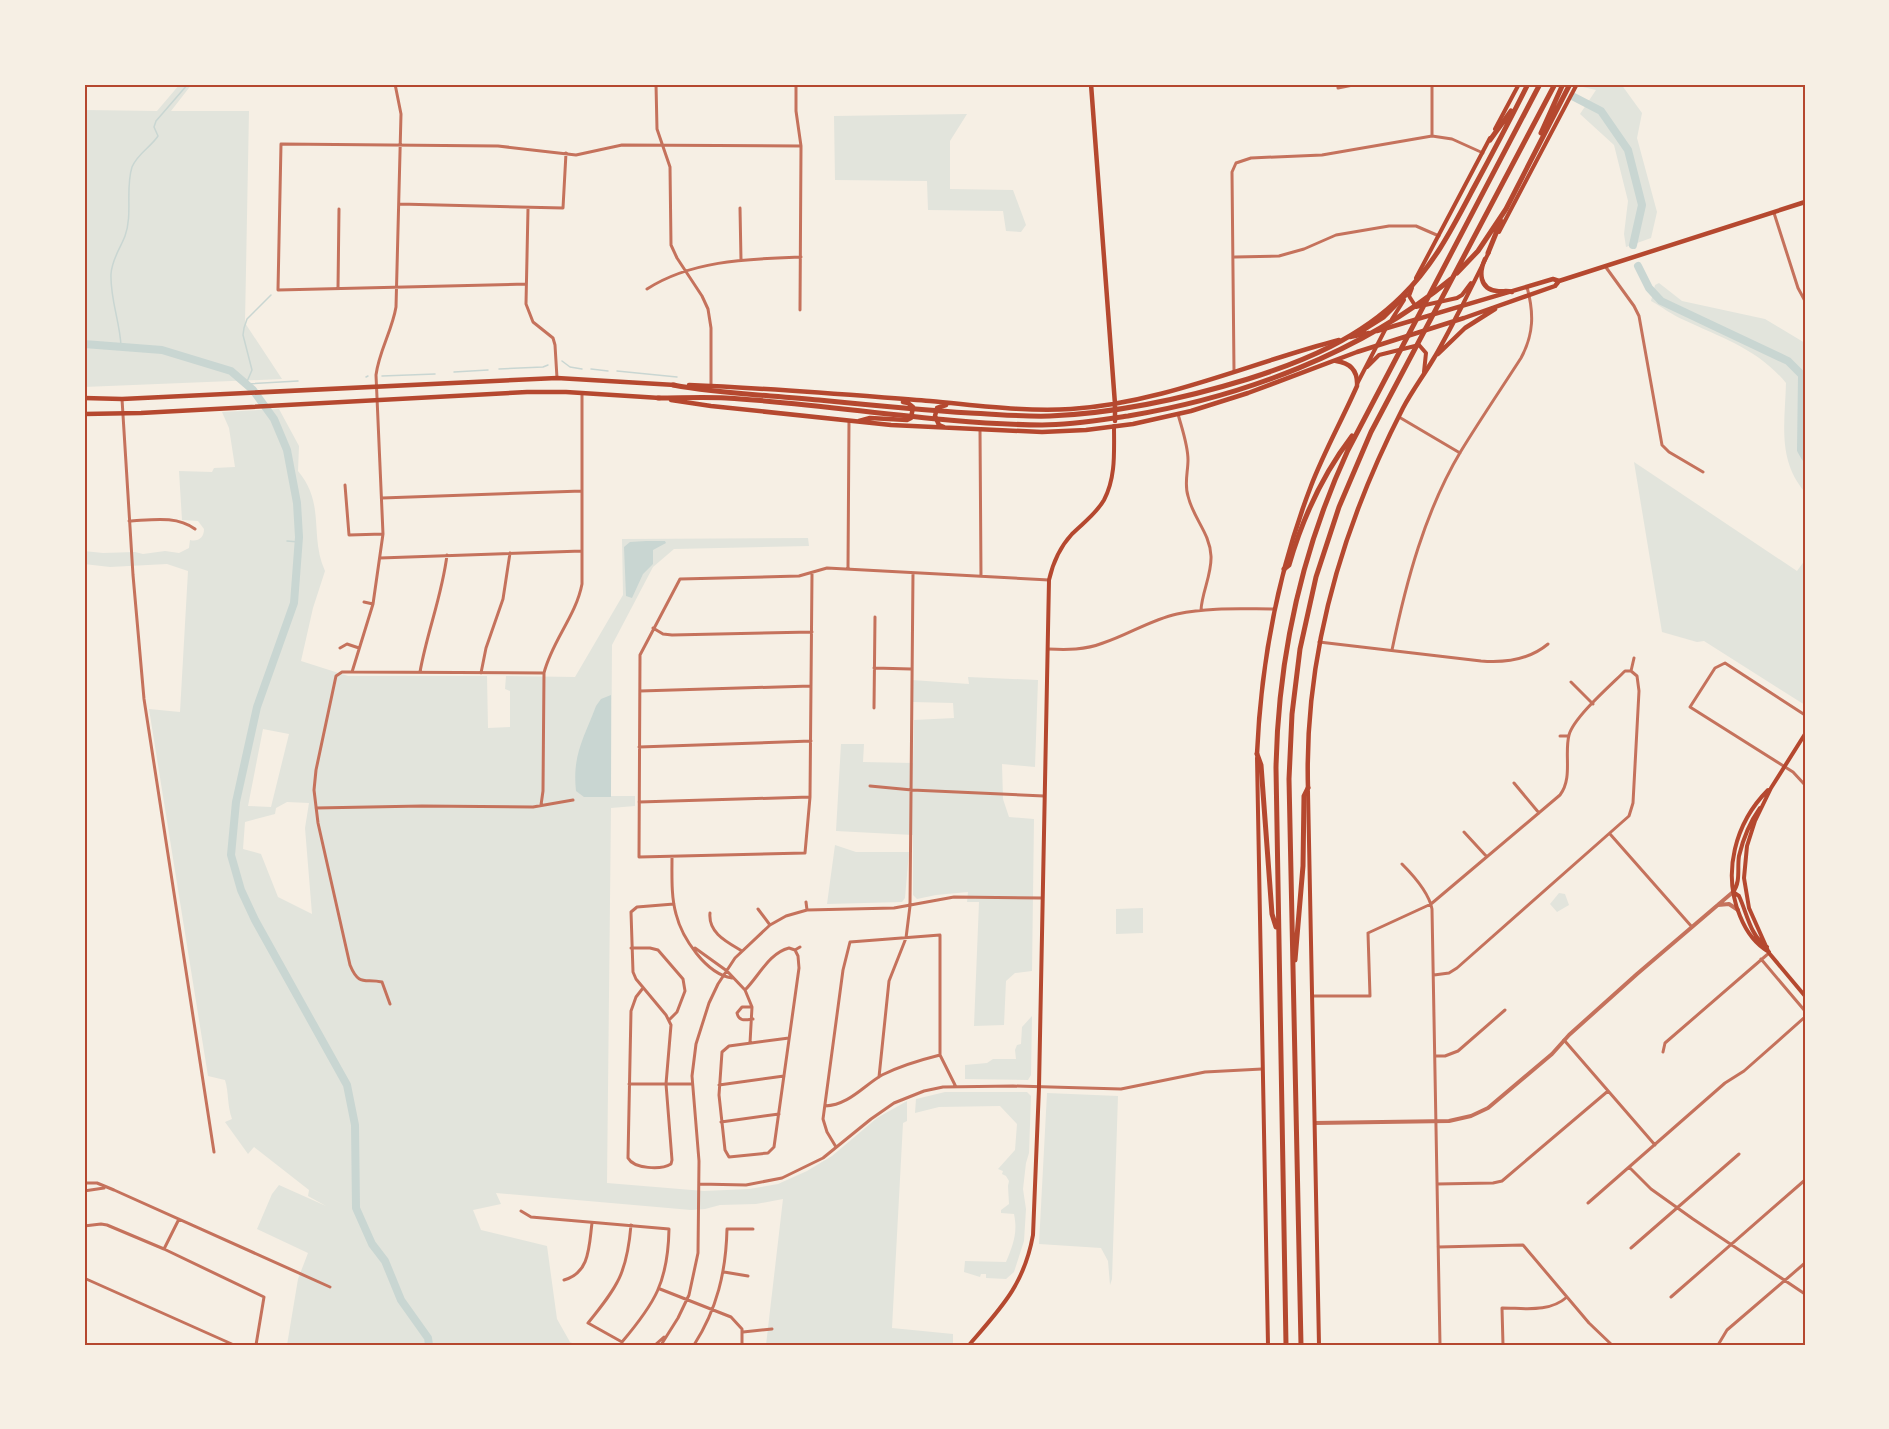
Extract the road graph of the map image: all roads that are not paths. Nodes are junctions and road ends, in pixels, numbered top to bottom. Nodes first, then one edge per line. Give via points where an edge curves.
1 (395, 84) edge
2 (656, 84) edge
3 (796, 84) edge
4 (1091, 84) edge
5 (1358, 84) edge
6 (1432, 84) edge
7 (1519, 84) edge
8 (1528, 84) edge
9 (1540, 84) edge
10 (1555, 84) edge
11 (1563, 84) edge
12 (1570, 84) edge
13 (1577, 84) edge
14 (1338, 86) edge
15 (1432, 136) junction
16 (1490, 140) junction
17 (401, 145) junction
18 (661, 145) junction
19 (801, 146) junction
20 (566, 153) junction
21 (1483, 153) junction
22 (1805, 202) edge
23 (399, 204) junction
24 (740, 208) dead end
25 (528, 209) junction
26 (339, 210) dead end
27 (1773, 212) junction
28 (1439, 236) junction
29 (1488, 253) junction
30 (801, 257) junction
31 (1234, 257) junction
32 (741, 260) junction
33 (1485, 260) junction
34 (1605, 266) junction
35 (686, 271) junction
36 (1477, 275) junction
37 (1559, 281) junction
38 (1413, 283) junction
39 (526, 284) junction
40 (1527, 287) junction
41 (397, 288) junction
42 (338, 289) junction
43 (647, 289) dead end
44 (1512, 292) junction
45 (1529, 294) junction
46 (1406, 295) junction
47 (1510, 301) junction
48 (1805, 301) edge
49 (1462, 306) junction
50 (800, 310) dead end
51 (1454, 321) junction
52 (1385, 330) junction
53 (1353, 336) junction
54 (1376, 345) junction
55 (1435, 357) junction
56 (1333, 361) junction
57 (1364, 369) junction
58 (1234, 371) junction
59 (1424, 373) junction
60 (557, 378) junction
61 (673, 385) junction
62 (376, 386) junction
63 (711, 386) junction
64 (1356, 386) junction
65 (582, 393) junction
66 (84, 398) edge
67 (658, 398) junction
68 (884, 398) junction
69 (122, 399) junction
70 (377, 400) junction
71 (1115, 404) junction
72 (970, 405) junction
73 (892, 411) junction
74 (123, 413) junction
75 (84, 414) edge
76 (1179, 414) junction
77 (1399, 417) junction
78 (849, 421) junction
79 (856, 421) junction
80 (1114, 426) junction
81 (956, 428) junction
82 (1358, 428) junction
83 (980, 429) junction
84 (1460, 453) junction
85 (1703, 472) dead end
86 (345, 485) dead end
87 (582, 491) junction
88 (382, 498) junction
89 (129, 521) junction
90 (195, 529) dead end
91 (383, 534) junction
92 (582, 551) junction
93 (510, 552) junction
94 (447, 555) junction
95 (380, 558) junction
96 (848, 568) junction
97 (1284, 569) junction
98 (913, 573) junction
99 (812, 574) junction
100 (981, 576) junction
101 (1049, 580) junction
102 (364, 602) dead end
103 (374, 604) junction
104 (1274, 609) junction
105 (1201, 610) junction
106 (875, 617) dead end
107 (653, 628) junction
108 (812, 632) junction
109 (1319, 642) junction
110 (1548, 644) dead end
111 (340, 648) dead end
112 (359, 648) junction
113 (1048, 649) junction
114 (1392, 650) junction
115 (1634, 658) dead end
116 (874, 669) junction
117 (911, 669) junction
118 (1631, 671) junction
119 (352, 672) junction
120 (420, 672) junction
121 (481, 673) junction
122 (544, 673) junction
123 (1571, 682) dead end
124 (811, 686) junction
125 (640, 691) junction
126 (1593, 704) junction
127 (874, 708) dead end
128 (1805, 715) edge
129 (1805, 734) edge
130 (1560, 736) dead end
131 (1568, 736) junction
132 (811, 741) junction
133 (639, 747) junction
134 (1257, 754) junction
135 (1784, 767) junction
136 (1514, 783) dead end
137 (1805, 785) edge
138 (870, 786) dead end
139 (1308, 788) junction
140 (1771, 788) junction
141 (912, 790) junction
142 (1046, 796) junction
143 (810, 797) junction
144 (573, 800) dead end
145 (1765, 801) junction
146 (639, 802) junction
147 (541, 805) junction
148 (316, 808) junction
149 (1539, 813) junction
150 (1464, 832) dead end
151 (1610, 834) junction
152 (672, 857) junction
153 (1487, 857) junction
154 (1402, 864) dead end
155 (1733, 892) junction
156 (1043, 898) junction
157 (806, 902) dead end
158 (674, 904) junction
159 (1431, 904) junction
160 (1718, 905) junction
161 (910, 906) junction
162 (758, 909) dead end
163 (807, 910) junction
164 (1738, 910) junction
165 (710, 913) dead end
166 (770, 925) junction
167 (1692, 927) junction
168 (1278, 931) junction
169 (1362, 932) dead end
170 (1368, 933) junction
171 (906, 938) junction
172 (693, 947) junction
173 (800, 947) dead end
174 (631, 948) junction
175 (795, 950) junction
176 (1768, 950) junction
177 (742, 951) junction
178 (1761, 959) junction
179 (727, 970) junction
180 (1434, 975) junction
181 (1293, 976) junction
182 (723, 977) junction
183 (732, 978) junction
184 (644, 988) junction
185 (745, 990) junction
186 (1312, 996) junction
187 (1805, 996) edge
188 (390, 1005) dead end
189 (752, 1007) junction
190 (1505, 1010) dead end
191 (1805, 1011) edge
192 (1805, 1017) edge
193 (753, 1019) junction
194 (669, 1020) junction
195 (789, 1038) junction
196 (1564, 1040) junction
197 (750, 1043) junction
198 (1663, 1052) dead end
199 (940, 1055) junction
200 (1435, 1056) junction
201 (1262, 1069) junction
202 (784, 1076) junction
203 (879, 1077) junction
204 (629, 1084) junction
205 (666, 1084) junction
206 (692, 1084) junction
207 (718, 1085) junction
208 (956, 1086) junction
209 (1039, 1087) junction
210 (1608, 1091) junction
211 (825, 1106) junction
212 (779, 1114) junction
213 (1436, 1120) junction
214 (722, 1122) junction
215 (1315, 1123) junction
216 (1655, 1145) junction
217 (837, 1147) junction
218 (214, 1152) dead end
219 (1739, 1154) dead end
220 (1629, 1167) junction
221 (1805, 1180) edge
222 (84, 1183) edge
223 (699, 1184) junction
224 (1437, 1184) junction
225 (106, 1188) junction
226 (84, 1191) edge
227 (1588, 1203) dead end
228 (1678, 1207) junction
229 (521, 1211) dead end
230 (178, 1219) junction
231 (592, 1222) junction
232 (631, 1225) junction
233 (84, 1226) edge
234 (753, 1229) dead end
235 (1731, 1245) junction
236 (1438, 1247) junction
237 (1631, 1248) dead end
238 (164, 1250) junction
239 (1805, 1263) edge
240 (724, 1272) junction
241 (748, 1276) dead end
242 (84, 1278) edge
243 (564, 1280) dead end
244 (1785, 1280) junction
245 (330, 1287) dead end
246 (660, 1288) junction
247 (1805, 1294) edge
248 (1568, 1297) junction
249 (1671, 1297) dead end
250 (687, 1300) junction
251 (712, 1309) junction
252 (772, 1329) dead end
253 (743, 1332) junction
254 (668, 1334) junction
255 (234, 1345) edge
256 (256, 1345) edge
257 (655, 1345) edge
258 (661, 1345) edge
259 (694, 1345) edge
260 (742, 1345) edge
261 (969, 1345) edge
262 (1268, 1345) edge
263 (1286, 1345) edge
264 (1301, 1345) edge
265 (1319, 1345) edge
266 (1440, 1345) edge
267 (1503, 1345) edge
268 (1612, 1345) edge
269 (1718, 1345) edge

1 - 17 street
2 - 18 street via 656,122
3 - 19 street
4 - 71 main road
5 - 14 street
6 - 15 street
7 - 16 main road
8 - 16 highway
8 - 73 highway via 1428,267 1381,315 1333,346 1293,364 1200,394 1112,411 1049,416
9 - 82 highway
10 - 181 highway via 1371,432 1344,492 1320,561 1303,633 1290,747
11 - 29 highway
12 - 73 highway via 1506,209 1478,251 1443,285 1324,358 1204,401 1093,421 1044,425
13 - 29 main road
15 - 21 street via 1452,139
15 - 31 street via 1322,155 1251,158 1236,163 1232,172
16 - 21 main road
17 - 20 street via 504,146
17 - 23 street
17 - 42 street via 281,144 278,290
18 - 19 street
18 - 20 street via 622,145 583,154
18 - 35 street via 670,168 671,245
19 - 30 street
20 - 25 street via 564,207
21 - 28 main road
22 - 27 main road
23 - 25 street
23 - 41 street
24 - 32 street
25 - 39 street
26 - 42 street
27 - 34 main road
27 - 48 street
28 - 31 street via 1416,226 1389,226 1336,235 1279,256
28 - 38 main road
29 - 33 main road
30 - 32 street
30 - 50 street
31 - 58 street
32 - 35 street
33 - 36 main road
33 - 44 main road via 1480,272 1485,285
34 - 37 main road
34 - 85 street via 1639,316 1662,445
35 - 43 street
35 - 63 street via 710,315
36 - 38 main road via 1457,298 1416,307 1409,296
36 - 49 main road
37 - 40 main road via 1552,279
37 - 45 main road
38 - 46 main road
39 - 41 street
39 - 60 street via 530,317 551,335 555,345
40 - 44 main road
40 - 45 street
41 - 42 street
41 - 62 street via 394,316 377,365
44 - 49 main road
45 - 47 main road
45 - 84 street via 1533,326 1525,351
46 - 52 main road
46 - 53 main road via 1384,317
47 - 51 main road
47 - 55 main road via 1469,324
49 - 51 main road
49 - 52 main road
51 - 54 main road
51 - 55 main road
52 - 53 main road
52 - 54 main road
53 - 58 main road
54 - 56 main road
54 - 57 main road
55 - 59 main road
56 - 64 main road via 1352,367
56 - 76 main road
57 - 59 main road via 1379,355 1419,345 1426,353
57 - 64 main road
58 - 71 main road
59 - 77 main road
60 - 61 main road
60 - 62 main road
61 - 63 main road
61 - 73 highway
62 - 69 main road
62 - 70 street
63 - 68 main road
64 - 97 main road via 1314,480
65 - 67 main road
65 - 70 main road
65 - 87 street
66 - 69 main road
67 - 73 highway via 725,398
67 - 78 main road
68 - 72 main road
68 - 79 main road via 911,405 911,418
69 - 74 street
70 - 74 main road
70 - 88 street
71 - 72 main road via 1070,409
71 - 80 main road
72 - 81 main road via 937,408 939,425
74 - 75 main road
74 - 89 street
76 - 80 main road
76 - 105 street via 1188,458 1188,497 1211,549
77 - 84 street
77 - 109 main road via 1359,505
78 - 79 main road
78 - 96 street
79 - 81 main road
80 - 83 main road via 1051,431
80 - 101 main road via 1114,467 1108,490 1099,508 1065,542
81 - 83 main road
82 - 97 highway via 1321,487
82 - 168 highway via 1315,534 1286,654 1276,751
83 - 100 street
84 - 114 street via 1414,560
86 - 91 street via 349,535
87 - 88 street
87 - 92 street
88 - 91 street
89 - 90 street via 182,521
89 - 218 street via 144,699
91 - 95 street
92 - 93 street
92 - 122 street via 578,601
93 - 94 street
93 - 121 street via 503,599
94 - 95 street
94 - 120 street via 441,595
95 - 103 street
96 - 98 street
96 - 99 street via 826,568
97 - 104 main road
98 - 100 street
98 - 117 street
99 - 107 street via 680,579
99 - 108 street
100 - 101 street
101 - 113 main road
102 - 103 street
103 - 112 street
104 - 105 street
104 - 134 main road via 1262,683
105 - 113 street via 1156,620 1090,647
106 - 116 street
107 - 108 street via 672,635
107 - 125 street via 640,655
108 - 124 street
109 - 114 street
109 - 139 main road via 1308,723
110 - 114 street via 1526,657 1501,662
111 - 112 street via 348,644
112 - 119 street
113 - 142 main road
115 - 118 street
116 - 117 street
116 - 127 street
117 - 141 street
118 - 126 street via 1625,671
118 - 151 street via 1637,676 1640,691 1633,803 1629,816
119 - 120 street
119 - 148 street via 339,674 335,682 316,770
120 - 121 street
121 - 122 street
122 - 147 street
123 - 126 street
124 - 125 street
124 - 132 street
125 - 133 street
126 - 131 street
128 - 135 street via 1725,663 1718,665 1690,707
129 - 135 main road
130 - 131 street
131 - 149 street via 1566,786
132 - 133 street
132 - 143 street
133 - 146 street
134 - 168 highway via 1272,914
134 - 201 main road
135 - 137 street
135 - 140 main road
136 - 149 street
138 - 141 street
139 - 181 highway via 1304,796 1303,872
139 - 186 main road
140 - 145 main road
140 - 155 main road via 1760,798 1738,838 1732,870
141 - 142 street
141 - 161 street
142 - 156 main road
143 - 146 street
143 - 152 street via 805,853
144 - 147 street
145 - 155 main road via 1743,841
145 - 176 main road via 1747,846 1744,878 1751,914
146 - 152 street via 639,857
147 - 148 street
148 - 188 street via 353,973 362,981 382,982
149 - 153 street
150 - 153 street
151 - 167 street
151 - 180 street via 1457,968 1449,974
152 - 158 street
153 - 159 street
154 - 159 street
155 - 160 street
155 - 164 main road
155 - 176 main road via 1739,896 1753,930
156 - 161 street via 954,897
156 - 209 main road
157 - 163 street
158 - 172 street via 682,930
158 - 174 street via 633,909
159 - 170 street
159 - 180 street
160 - 164 street via 1729,904
160 - 167 street
161 - 163 street
161 - 171 street
162 - 166 street
163 - 166 street
164 - 176 main road via 1752,938
165 - 177 street via 709,921 715,931
166 - 177 street
167 - 196 street
168 - 263 highway
169 - 170 street
170 - 186 street via 1370,996
171 - 199 street via 940,935
171 - 203 street via 889,981
171 - 211 street via 850,942
172 - 179 street
172 - 182 street via 701,960
173 - 175 street
174 - 184 street via 633,972
174 - 194 street via 655,949 683,979 685,991 677,1012
175 - 185 street via 781,951
175 - 195 street via 799,969
176 - 178 street
176 - 187 main road
177 - 179 street
178 - 191 street
178 - 198 street via 1665,1043
179 - 182 street
179 - 183 street
180 - 200 street
181 - 264 highway
182 - 183 street
182 - 206 street via 701,1023
183 - 185 street
184 - 194 street
184 - 204 street via 631,1007
185 - 189 street
186 - 215 main road
189 - 193 street
189 - 193 street via 737,1013 743,1020
190 - 200 street via 1454,1054
192 - 216 street
193 - 197 street
194 - 205 street
195 - 197 street
195 - 202 street
196 - 210 street
196 - 213 street via 1488,1108 1460,1119
197 - 207 street via 723,1049
199 - 203 street
199 - 208 street
200 - 213 street
201 - 209 street via 1205,1072 1121,1089
201 - 262 main road
202 - 207 street
202 - 212 street
203 - 211 street via 844,1102
204 - 205 street
204 - 205 street via 630,1162 662,1168 672,1160
205 - 206 street
206 - 223 street
207 - 214 street
208 - 209 street
208 - 217 street via 924,1091 894,1103
209 - 261 main road via 1033,1235 1028,1258 1008,1300
210 - 216 street
210 - 224 street via 1502,1181
211 - 217 street via 823,1119
212 - 214 street
212 - 214 street via 773,1150 768,1153 729,1157
213 - 215 street
213 - 224 street
215 - 265 main road
216 - 220 street
217 - 223 street via 782,1178 746,1185
219 - 228 street
220 - 227 street
220 - 228 street via 1651,1189
221 - 235 street
222 - 225 street
223 - 250 street via 698,1253
224 - 236 street
225 - 226 street
225 - 230 street
228 - 235 street
228 - 237 street
229 - 231 street via 531,1217
230 - 238 street
230 - 245 street
231 - 232 street
231 - 243 street via 586,1262 573,1278
232 - 246 street via 669,1229
232 - 246 street via 621,1277 588,1323 622,1342
233 - 238 street via 107,1225
234 - 240 street via 727,1229
235 - 244 street
235 - 249 street
236 - 248 street via 1523,1245
236 - 266 street
238 - 256 street via 264,1297
239 - 244 street
240 - 241 street
240 - 251 street
242 - 255 street
244 - 247 street
244 - 269 street via 1727,1330
246 - 250 street
248 - 267 street via 1549,1308 1502,1308
248 - 268 street
250 - 251 street
250 - 254 street
251 - 253 street via 738,1322
251 - 259 street
252 - 253 street
253 - 260 street
254 - 257 street
254 - 258 street

